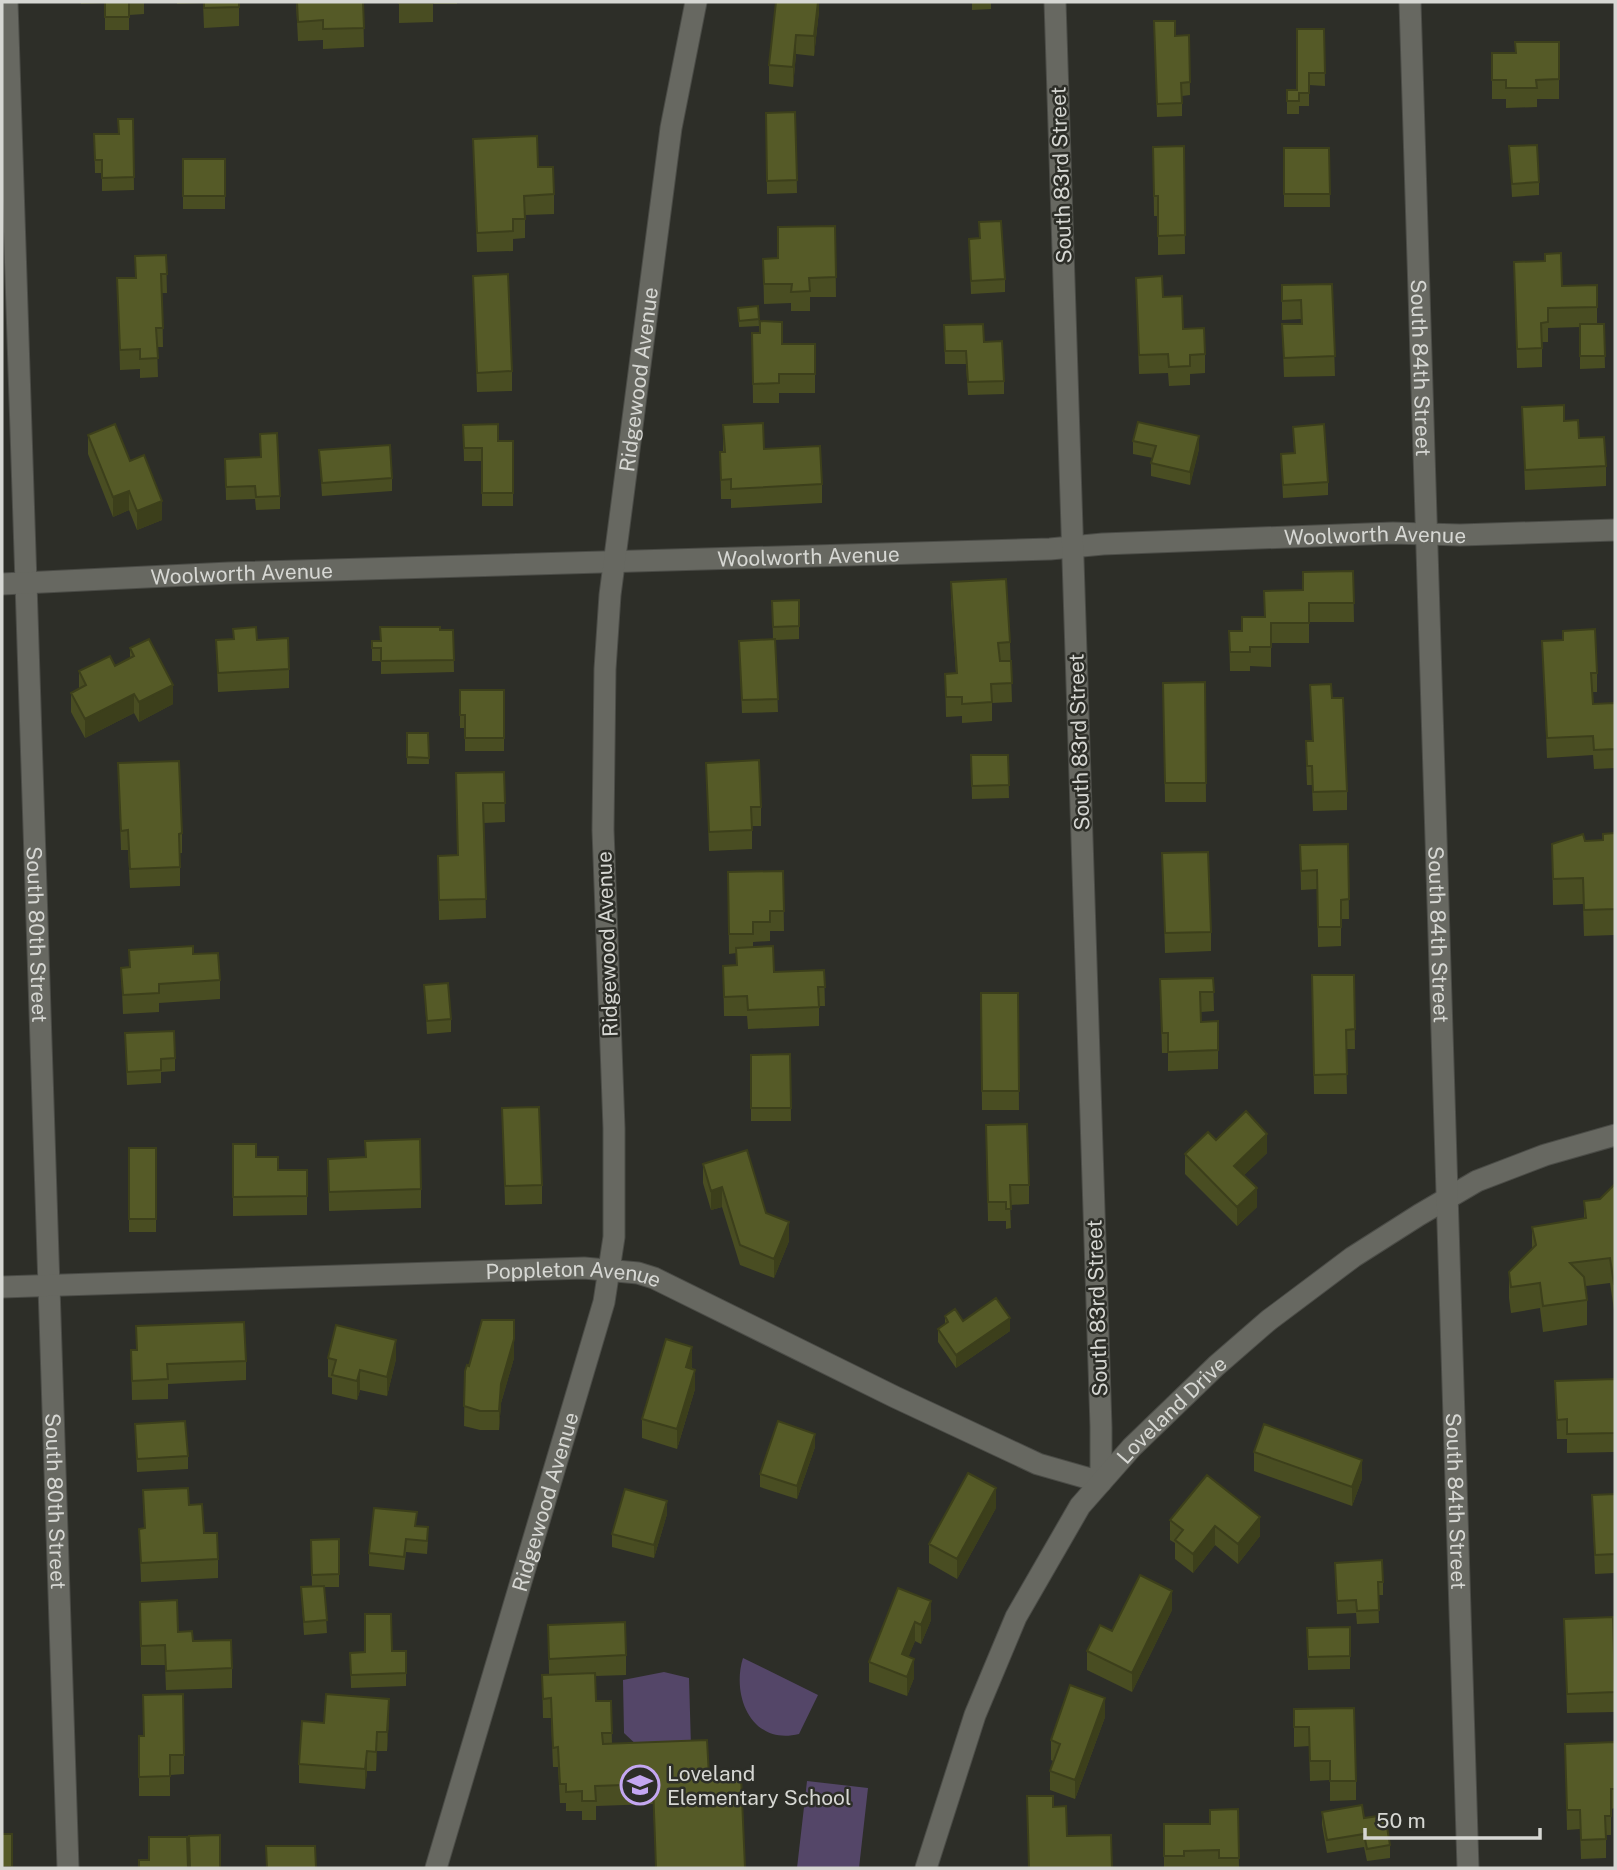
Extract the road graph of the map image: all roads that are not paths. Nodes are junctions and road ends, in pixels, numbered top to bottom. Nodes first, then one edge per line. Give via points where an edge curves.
1 (6, 2) edge
2 (696, 2) edge
3 (1055, 2) edge
4 (1410, 2) edge
5 (1615, 530) edge
6 (1428, 534) junction
7 (1073, 547) junction
8 (614, 562) junction
9 (25, 583) junction
10 (2, 584) edge
11 (1615, 1135) edge
12 (1448, 1199) junction
13 (609, 1270) junction
14 (48, 1286) junction
15 (2, 1287) edge
16 (1101, 1482) junction
17 (68, 1868) edge
18 (436, 1868) edge
19 (926, 1868) edge
20 (1468, 1868) edge

1 - 9 street, South 80th Street
2 - 8 street, Ridgewood Avenue via 671,128
3 - 7 street, South 83rd Street
4 - 6 street, South 84th Street
5 - 6 street, Woolworth Avenue
6 - 7 street, Woolworth Avenue
6 - 12 street, South 84th Street
7 - 8 street, Woolworth Avenue
7 - 16 street, South 83rd Street
8 - 9 street, Woolworth Avenue
8 - 13 street, Ridgewood Avenue via 606,669 603,830 614,1142 614,1237
9 - 10 street, Woolworth Avenue
9 - 14 street, South 80th Street
11 - 12 street, Loveland Drive via 1477,1181
12 - 16 street, Loveland Drive via 1353,1257 1269,1320 1132,1447
12 - 20 street, South 84th Street
13 - 14 street, Poppleton Avenue
13 - 16 street, Poppleton Avenue via 654,1278 1038,1464
13 - 18 street, Ridgewood Avenue via 597,1327
14 - 15 street, Poppleton Avenue
14 - 17 street, South 80th Street
16 - 19 street, Loveland Drive via 1080,1506 1039,1574 996,1658

